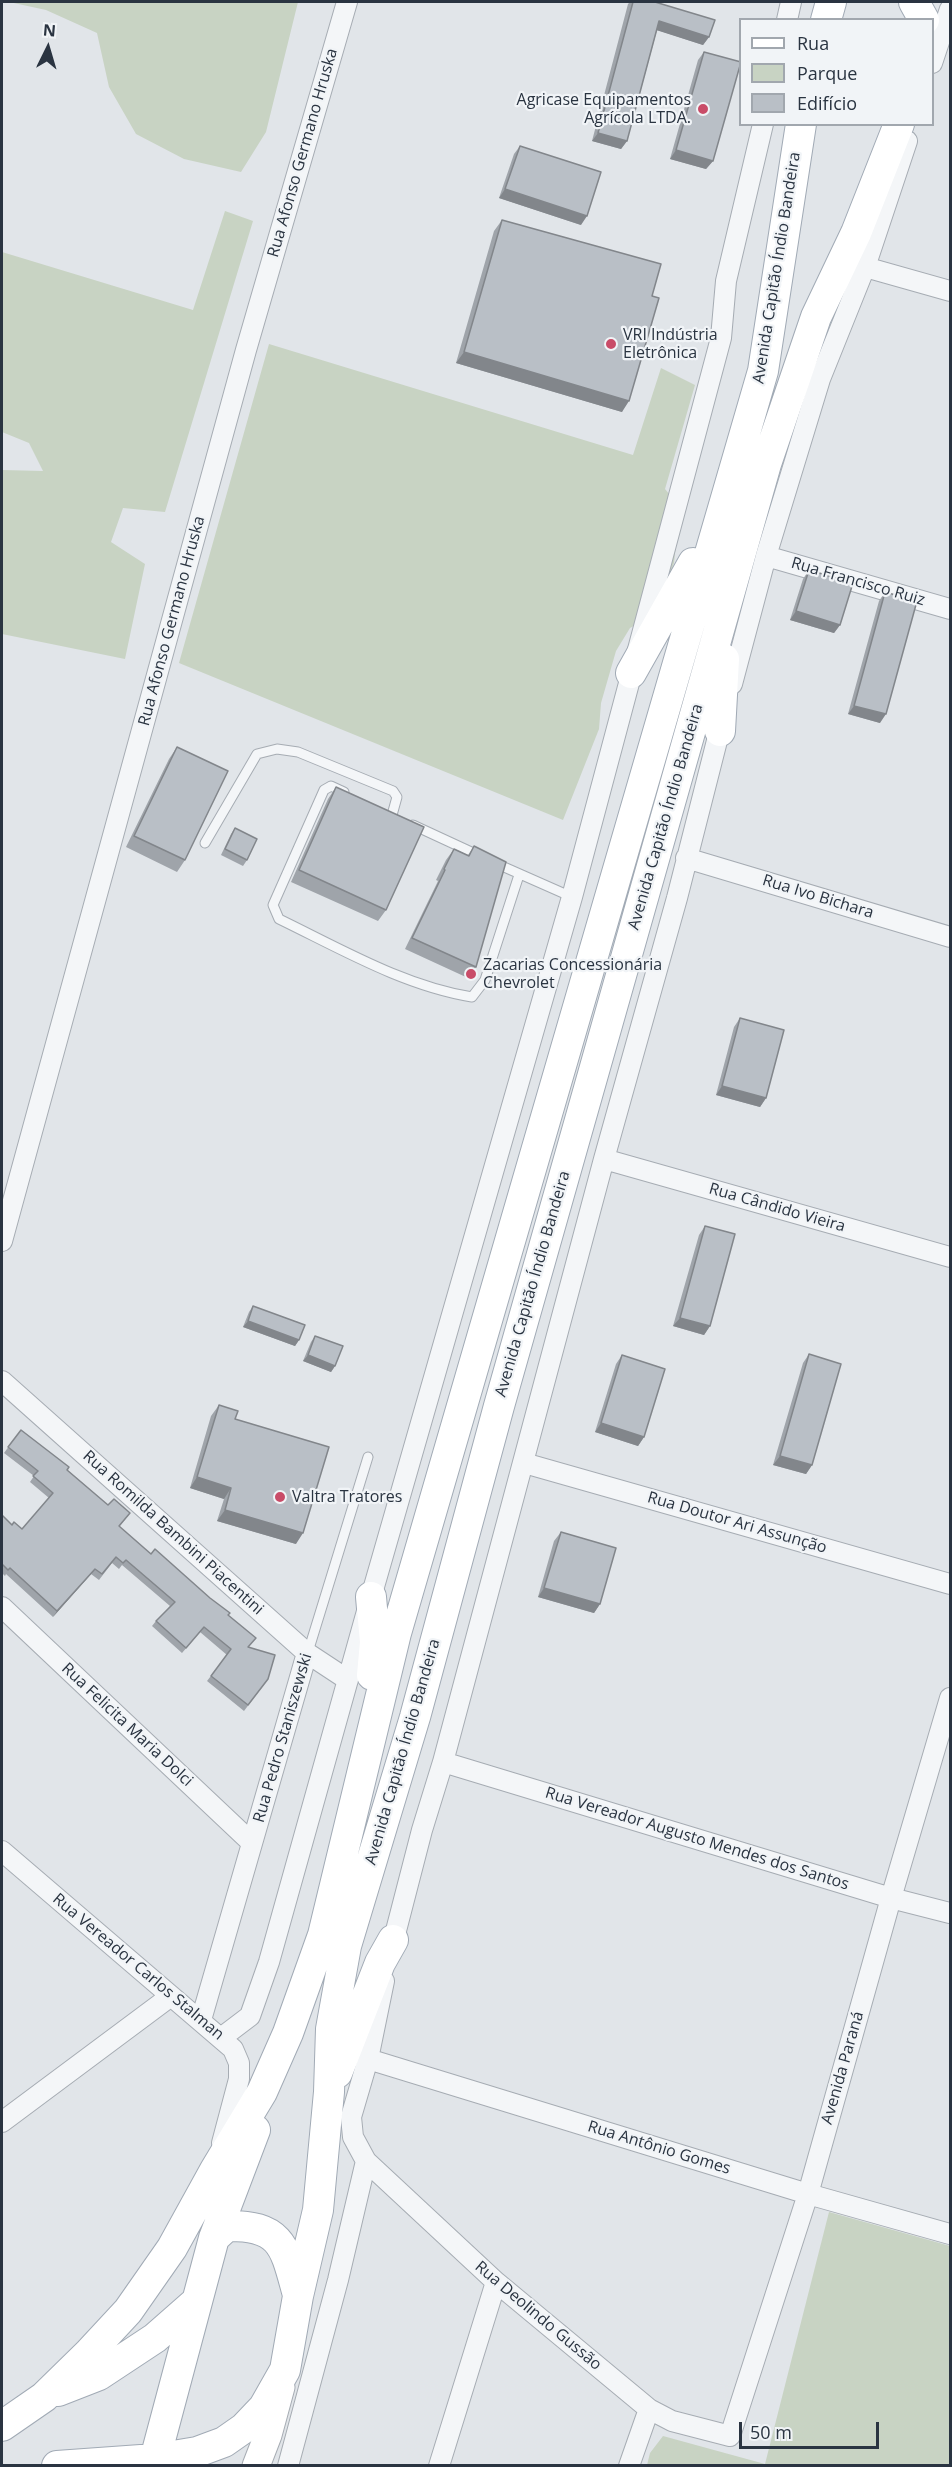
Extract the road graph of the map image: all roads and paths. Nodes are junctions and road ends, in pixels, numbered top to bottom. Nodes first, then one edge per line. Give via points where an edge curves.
1 (347, 2) edge
2 (791, 2) edge
3 (914, 2) edge
4 (935, 2) edge
5 (951, 9) edge
6 (787, 18) edge
7 (923, 18) edge
8 (931, 18) edge
9 (934, 60) edge
10 (763, 126) edge
11 (801, 126) edge
12 (898, 126) edge
13 (911, 126) edge
14 (865, 267) junction
15 (951, 291) edge
16 (721, 513) junction
17 (766, 556) junction
18 (728, 601) junction
19 (951, 609) edge
20 (631, 673) junction
21 (720, 731) junction
22 (352, 796) edge
23 (382, 810) edge
24 (392, 815) junction
25 (205, 843) dead end
26 (686, 858) junction
27 (519, 874) junction
28 (572, 897) junction
29 (951, 937) edge
30 (604, 1159) junction
31 (2, 1241) edge
32 (951, 1257) edge
33 (2, 1381) edge
34 (368, 1457) dead end
35 (524, 1463) junction
36 (951, 1584) edge
37 (371, 1597) junction
38 (2, 1607) edge
39 (307, 1653) junction
40 (348, 1680) junction
41 (951, 1698) edge
42 (443, 1762) junction
43 (361, 1778) junction
44 (252, 1843) junction
45 (2, 1851) edge
46 (891, 1898) junction
47 (951, 1913) edge
48 (393, 1940) junction
49 (335, 1941) junction
50 (171, 1996) junction
51 (201, 2020) junction
52 (221, 2038) junction
53 (368, 2059) junction
54 (262, 2092) junction
55 (330, 2092) junction
56 (2, 2122) edge
57 (366, 2161) junction
58 (215, 2170) junction
59 (808, 2194) junction
60 (951, 2234) edge
61 (214, 2238) junction
62 (496, 2282) junction
63 (298, 2296) junction
64 (196, 2302) junction
65 (285, 2370) junction
66 (44, 2397) junction
67 (648, 2409) junction
68 (2, 2426) edge
69 (730, 2436) joint
70 (154, 2462) edge
71 (57, 2466) edge
72 (256, 2466) edge
73 (288, 2466) edge
74 (439, 2466) edge
75 (629, 2466) edge

1 - 31 street, Rua Afonso Germano Hruska via 246,350
2 - 6 street
3 - 7 main road
4 - 8 main road
5 - 9 street
10 - 20 street via 726,281 721,338
11 - 16 main road, Avenida Capitão Índio Bandeira via 763,371
12 - 18 main road, Avenida Capitão Índio Bandeira via 856,232 816,317 766,464
13 - 14 street
14 - 15 street
14 - 17 street via 820,379
16 - 20 main road
16 - 43 main road, Avenida Capitão Índio Bandeira via 396,1633
17 - 19 street, Rua Francisco Ruiz
17 - 21 street
18 - 21 main road
18 - 49 main road, Avenida Capitão Índio Bandeira via 505,1384 415,1717
20 - 28 street
21 - 26 street
22 - 27 lane via 331,786 324,789 273,905 279,919 361,959 472,997 485,980
23 - 24 lane
24 - 25 lane via 397,797 393,790 298,752 278,749 257,754
24 - 27 lane
26 - 29 street, Rua Ivo Bichara
26 - 30 street
27 - 28 lane
28 - 37 street
30 - 32 street, Rua Cândido Vieira
30 - 35 street
33 - 39 street, Rua Romilda Bambini Piacentini
34 - 39 lane, Rua Pedro Staniszewski
35 - 36 street, Rua Doutor Ari Assunção
35 - 42 street
37 - 40 street
37 - 43 main road via 375,1642
38 - 44 street, Rua Felicita Maria Dolci
39 - 40 street, Rua Romilda Bambini Piacentini
39 - 44 street, Rua Pedro Staniszewski
40 - 52 street via 260,1989 250,2016
41 - 46 street, Avenida Paraná
42 - 46 street, Rua Vereador Augusto Mendes dos Santos
42 - 48 street
43 - 49 main road, Avenida Capitão Índio Bandeira
44 - 51 street, Rua Pedro Staniszewski
45 - 50 street, Rua Vereador Carlos Stalman
46 - 47 street, Rua Vereador Augusto Mendes dos Santos
46 - 59 street, Avenida Paraná
48 - 53 street
48 - 55 main road via 380,1963
49 - 54 main road
49 - 55 main road, Avenida Capitão Índio Bandeira
50 - 51 street, Rua Vereador Carlos Stalman
50 - 56 street
51 - 52 street, Rua Vereador Carlos Stalman
52 - 58 street, Rua Vereador Carlos Stalman via 233,2049 239,2063 239,2079
53 - 57 street via 351,2117 353,2137
53 - 59 street, Rua Antônio Gomes
54 - 58 main road
54 - 61 main road via 260,2115
55 - 63 main road, Avenida Capitão Índio Bandeira via 318,2210
57 - 62 street, Rua Deolindo Gussão
57 - 73 street
58 - 66 main road via 172,2248 128,2311
59 - 60 street, Rua Antônio Gomes
59 - 69 street, Avenida Paraná
61 - 63 main road via 227,2226 252,2226 266,2232 286,2251
61 - 64 main road
62 - 67 street, Rua Deolindo Gussão
62 - 74 street
63 - 65 main road, Avenida Capitão Índio Bandeira
64 - 66 main road via 155,2338 99,2375
64 - 70 main road
65 - 70 main road via 264,2407 224,2442
65 - 72 main road, Avenida Capitão Índio Bandeira
66 - 68 main road
67 - 69 street, Rua Deolindo Gussão via 672,2421
67 - 75 street
70 - 71 main road

